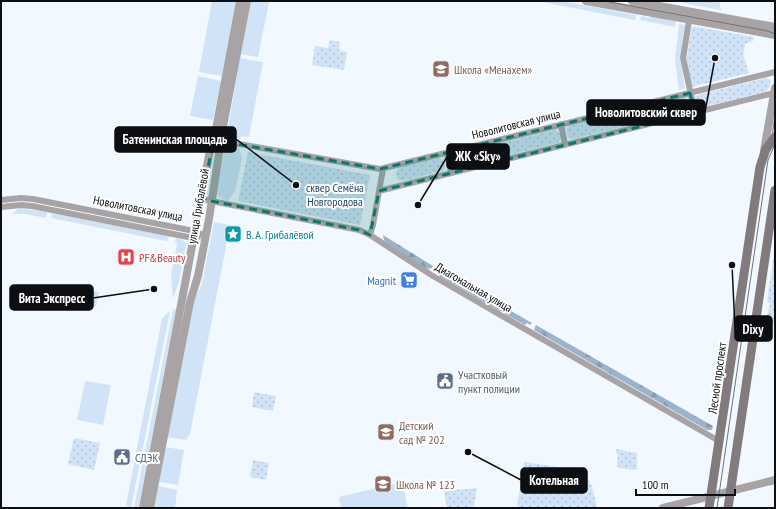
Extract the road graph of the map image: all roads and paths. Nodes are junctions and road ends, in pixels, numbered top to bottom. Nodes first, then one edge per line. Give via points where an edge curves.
1 (240, 1) edge
2 (247, 1) edge
3 (586, 1) edge
4 (632, 1) edge
5 (690, 16) junction
6 (775, 27) edge
7 (775, 35) edge
8 (775, 72) edge
9 (775, 92) edge
10 (690, 93) junction
11 (695, 113) junction
12 (561, 124) junction
13 (775, 136) edge
14 (218, 140) junction
15 (565, 145) junction
16 (447, 153) junction
17 (763, 156) junction
18 (383, 169) junction
19 (451, 172) junction
20 (775, 190) edge
21 (379, 191) junction
22 (201, 199) junction
23 (1, 200) edge
24 (211, 201) junction
25 (1, 207) edge
26 (194, 234) junction
27 (370, 235) junction
28 (206, 236) junction
29 (719, 441) junction
30 (775, 480) edge
31 (730, 491) junction
32 (710, 497) junction
33 (143, 508) edge
34 (150, 508) edge
35 (663, 508) edge
36 (709, 508) edge
37 (728, 508) edge

1 - 14 street, улица Грибалёвой
2 - 14 street, улица Грибалёвой
3 - 5 street
4 - 5 street
5 - 6 street
5 - 7 street
5 - 10 street via 683,58
8 - 10 street, Новолитовская улица
9 - 11 street
9 - 17 street, Лесной проспект
10 - 11 street
10 - 12 street, Новолитовская улица
11 - 15 street
12 - 15 street
12 - 16 street, Новолитовская улица
13 - 17 main road, Лесной проспект
14 - 18 street, Новолитовская улица
14 - 22 street, улица Грибалёвой via 210,150
14 - 24 street, улица Грибалёвой
15 - 19 street
16 - 18 street, Новолитовская улица
16 - 19 street
17 - 29 main road, Лесной проспект
18 - 21 street
19 - 21 street
20 - 31 main road
21 - 27 street
22 - 24 street, Диагональная улица
22 - 26 street, улица Грибалёвой
23 - 26 street, Новолитовская улица via 33,199
24 - 27 street, Диагональная улица via 359,230
24 - 28 street, улица Грибалёвой
25 - 26 street, Новолитовская улица via 38,207
26 - 28 street, Новолитовская улица
26 - 33 street, улица Грибалёвой
27 - 29 street, Диагональная улица via 433,276
28 - 34 street, улица Грибалёвой via 190,302
29 - 32 main road, Лесной проспект
30 - 31 street
31 - 32 street
31 - 37 main road
32 - 35 street
32 - 36 main road, Лесной проспект

